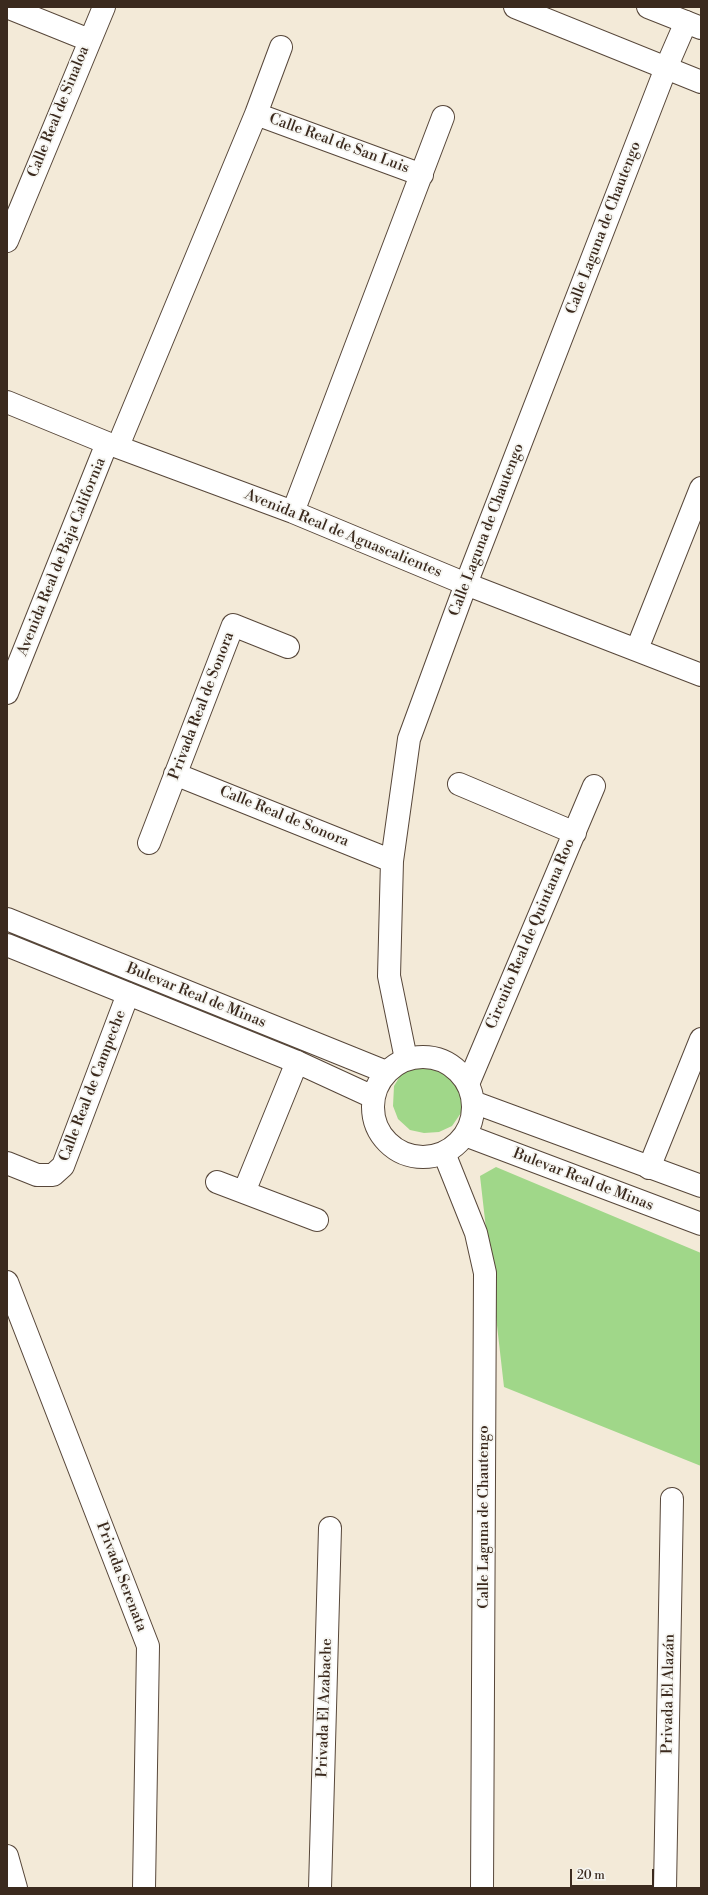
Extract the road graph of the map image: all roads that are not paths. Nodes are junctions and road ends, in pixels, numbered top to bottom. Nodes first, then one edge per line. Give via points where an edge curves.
1 (7, 7) edge
2 (104, 7) edge
3 (514, 7) edge
4 (648, 7) edge
5 (693, 25) edge
6 (89, 40) junction
7 (281, 48) dead end
8 (666, 68) junction
9 (701, 82) edge
10 (256, 114) junction
11 (443, 117) dead end
12 (422, 175) junction
13 (13, 206) edge
14 (7, 240) edge
15 (7, 402) edge
16 (113, 444) junction
17 (701, 488) edge
18 (293, 512) junction
19 (466, 584) junction
20 (288, 647) dead end
21 (637, 649) junction
22 (701, 676) edge
23 (7, 693) edge
24 (175, 774) junction
25 (459, 784) dead end
26 (594, 786) dead end
27 (575, 833) junction
28 (149, 843) dead end
29 (392, 861) junction
30 (7, 919) edge
31 (7, 945) edge
32 (128, 994) junction
33 (701, 1039) edge
34 (406, 1059) junction
35 (297, 1062) junction
36 (386, 1072) junction
37 (470, 1093) junction
38 (373, 1097) junction
39 (465, 1135) junction
40 (444, 1153) junction
41 (7, 1163) edge
42 (649, 1168) junction
43 (217, 1182) dead end
44 (701, 1186) edge
45 (244, 1192) junction
46 (317, 1220) dead end
47 (701, 1224) edge
48 (7, 1282) edge
49 (672, 1500) dead end
50 (330, 1528) dead end
51 (7, 1856) edge
52 (16, 1888) edge
53 (144, 1888) edge
54 (320, 1888) edge
55 (482, 1888) edge
56 (665, 1888) edge

1 - 6 street, Calle Real de Sinaloa
2 - 6 street
3 - 8 street
4 - 5 street
5 - 8 street, Calle Laguna de Chautengo
6 - 13 street, Calle Real de Sinaloa
7 - 10 street
8 - 9 street
8 - 19 street, Calle Laguna de Chautengo
10 - 12 street, Calle Real de San Luis
10 - 16 street, Calle Real de San Luis
11 - 12 street
12 - 18 street, Calle Real de San Luis
13 - 14 street, Calle Real de Sinaloa
15 - 16 street, Avenida Real de Aguascalientes
16 - 18 street, Avenida Real de Aguascalientes
16 - 23 street, Avenida Real de Baja California
17 - 21 street
18 - 19 street, Avenida Real de Aguascalientes
19 - 21 street, Avenida Real de Aguascalientes
19 - 29 street, Calle Laguna de Chautengo via 409,740
20 - 24 street, Privada Real de Sonora via 233,625
21 - 22 street, Avenida Real de Aguascalientes
24 - 28 street, Privada Real de Sonora
24 - 29 street, Calle Real de Sonora
25 - 27 street, Circuito Real de Quintana Roo
26 - 27 street
27 - 37 street, Circuito Real de Quintana Roo
29 - 34 street, Calle Laguna de Chautengo via 389,976
30 - 36 street, Bulevar Real de Minas
31 - 32 street, Bulevar Real de Minas
32 - 35 street, Bulevar Real de Minas
32 - 41 street, Calle Real de Campeche via 63,1166 53,1175 37,1175
33 - 42 street
34 - 36 street
34 - 37 street via 420,1056 448,1063 459,1072
35 - 38 street, Bulevar Real de Minas
35 - 45 street
36 - 38 street via 377,1084
37 - 39 street via 472,1119
37 - 42 street
38 - 40 street via 372,1114 377,1129 386,1142 399,1152 415,1157 431,1157
39 - 40 street
39 - 47 street, Bulevar Real de Minas
40 - 55 street, Calle Laguna de Chautengo via 476,1233 485,1273
42 - 44 street
43 - 45 street
45 - 46 street
48 - 53 street, Privada Serenata via 148,1646
49 - 56 street, Privada El Alazán
50 - 54 street, Privada El Azabache
51 - 52 street

